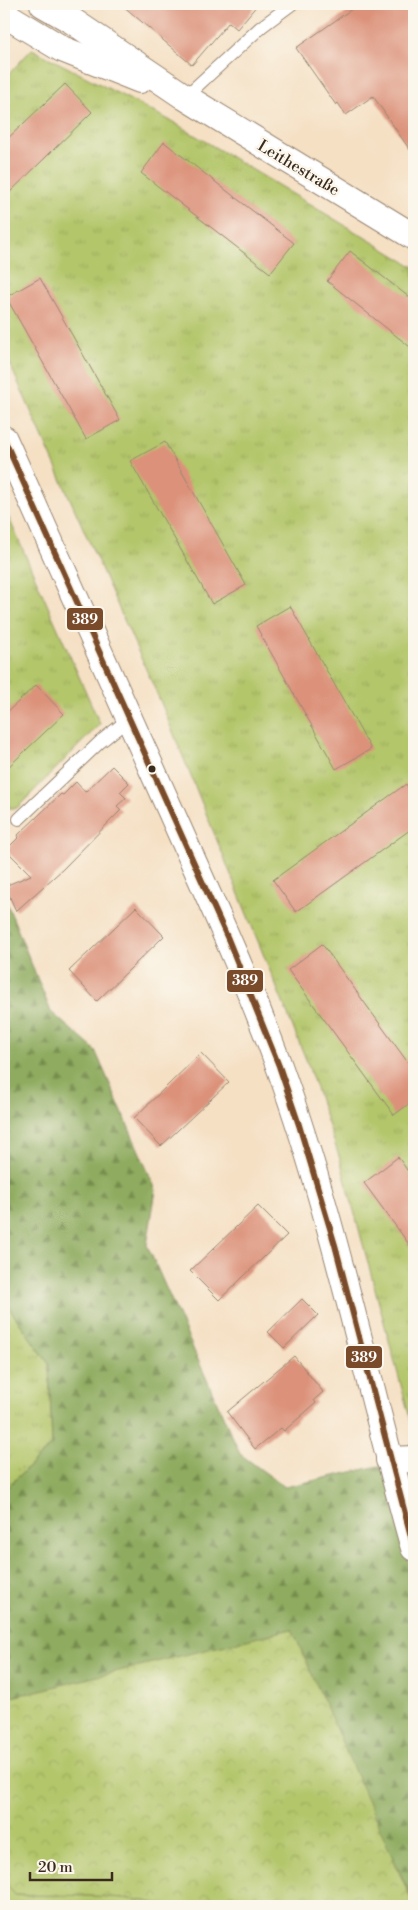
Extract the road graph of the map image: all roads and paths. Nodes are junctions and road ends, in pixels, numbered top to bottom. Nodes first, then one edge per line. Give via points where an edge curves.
1 (42, 4) edge
2 (292, 4) edge
3 (4, 14) edge
4 (185, 97) junction
5 (414, 236) edge
6 (4, 439) edge
7 (129, 719) junction
8 (19, 820) dead end
9 (402, 1459) edge
10 (414, 1548) edge

1 - 4 street, Leithestraße
2 - 4 lane via 261,26
3 - 4 street, Leithestraße via 62,49
4 - 5 street, Leithestraße
6 - 7 street
7 - 8 lane via 100,742
7 - 9 street via 233,952 279,1066
9 - 10 street

